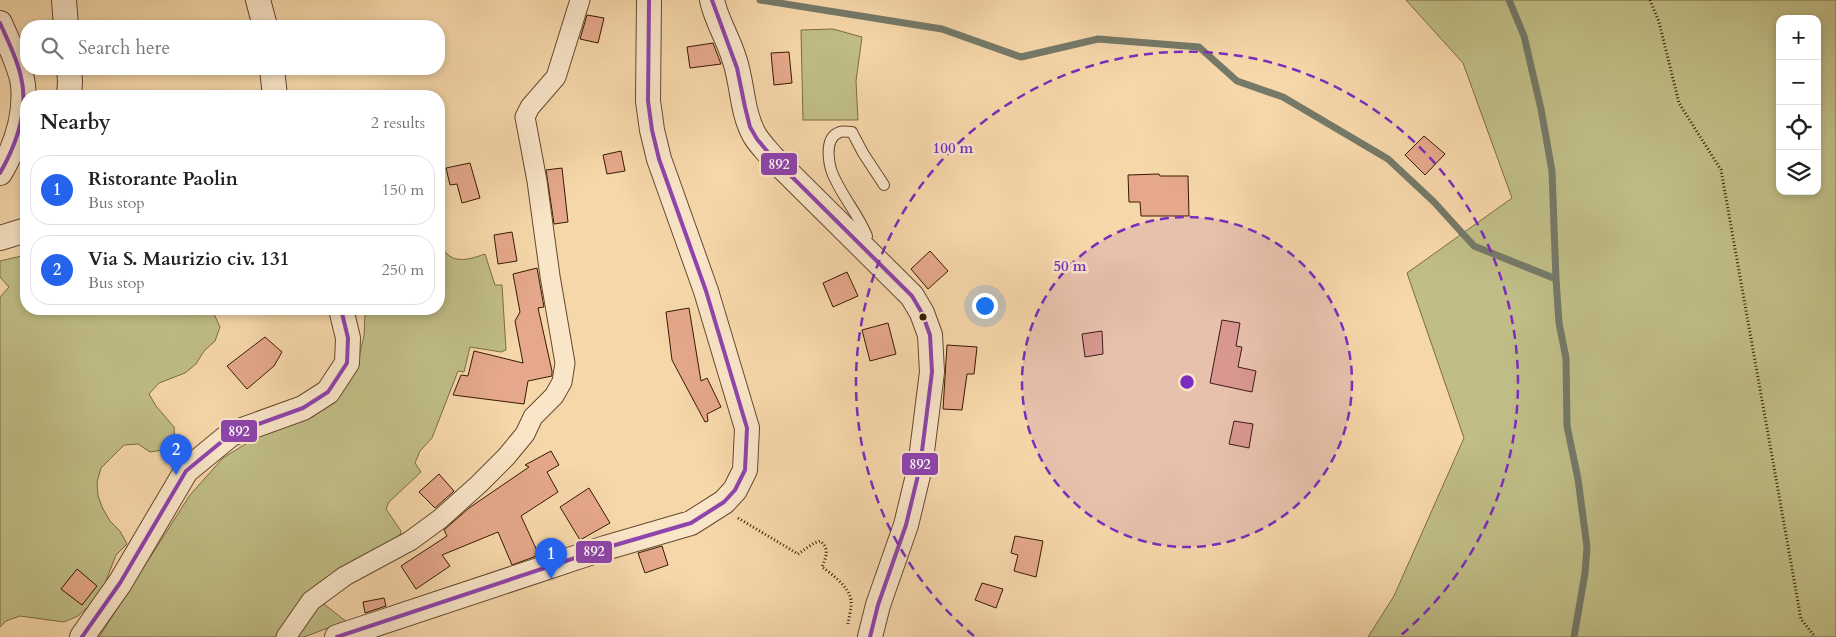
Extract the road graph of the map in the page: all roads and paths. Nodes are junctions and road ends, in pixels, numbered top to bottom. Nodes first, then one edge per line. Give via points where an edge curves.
1 (64, 0) edge
2 (258, 0) edge
3 (580, 0) edge
4 (649, 0) edge
5 (712, 0) edge
6 (1650, 0) edge
7 (66, 20) edge
8 (263, 20) edge
9 (0, 23) edge
10 (20, 74) edge
11 (20, 75) edge
12 (69, 75) edge
13 (273, 75) edge
14 (23, 90) edge
15 (69, 90) edge
16 (274, 90) edge
17 (20, 128) edge
18 (0, 173) edge
19 (884, 185) dead end
20 (20, 232) edge
21 (0, 238) edge
22 (860, 244) junction
23 (342, 315) edge
24 (724, 502) junction
25 (847, 628) dead end
26 (82, 637) edge
27 (286, 637) edge
28 (337, 637) edge
29 (870, 637) edge
30 (1816, 637) edge

1 - 7 street
2 - 8 street
3 - 27 street via 556,77 525,117 565,363 562,382 554,396 533,417 526,434 479,484 410,541 344,576 311,600
4 - 24 street via 648,101 652,130 706,290 747,428 745,470 735,490
5 - 22 street via 738,68 743,101 755,137 772,158
6 - 30 path via 1659,22 1679,103 1721,170 1801,619
9 - 10 street
11 - 14 street
12 - 15 street
13 - 16 street
17 - 18 street
19 - 22 lane via 852,132 839,132 830,140 828,146 835,180 867,236
20 - 21 street
22 - 29 street via 912,296 922,313 930,335 932,372 920,467 906,525
23 - 26 street via 348,338 347,363 328,392 303,408 231,434 186,471 120,583
24 - 25 path via 743,521 798,554 814,543 820,541 824,544 826,555 822,567 834,575 851,600
24 - 28 street via 691,523 605,548

